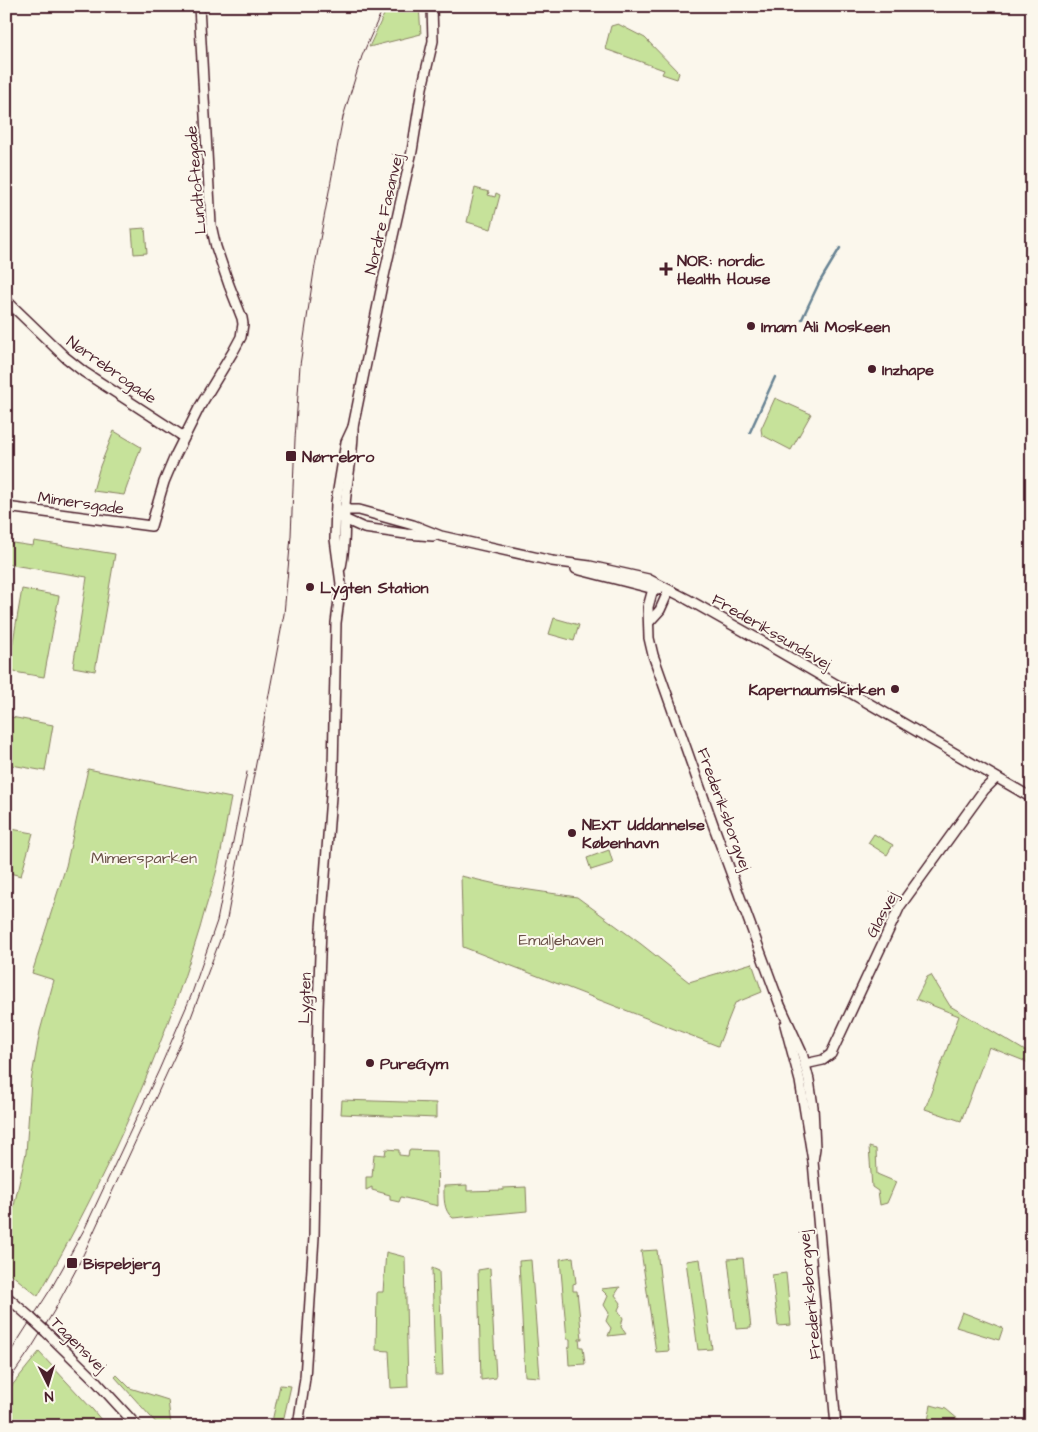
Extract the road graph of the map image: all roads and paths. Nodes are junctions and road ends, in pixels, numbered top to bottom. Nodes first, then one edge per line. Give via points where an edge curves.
1 (199, 6) edge
2 (432, 6) edge
3 (6, 300) edge
4 (184, 437) junction
5 (6, 507) edge
6 (340, 508) junction
7 (346, 523) junction
8 (151, 526) joint
9 (441, 536) junction
10 (552, 561) junction
11 (340, 572) junction
12 (654, 589) junction
13 (667, 590) junction
14 (650, 621) junction
15 (996, 778) junction
16 (1032, 798) edge
17 (780, 1005) junction
18 (805, 1064) junction
19 (813, 1161) junction
20 (6, 1296) edge
21 (136, 1426) edge
22 (298, 1426) edge
23 (836, 1426) edge

1 - 4 street, Lundtoftegade via 212,225 216,247 243,324 240,340
2 - 6 street, Nordre Fasanvej via 433,41 353,427 354,443
3 - 4 street, Nørrebrogade via 84,372
4 - 8 street, Lundtoftegade via 164,482
5 - 8 street, Mimersgade
6 - 7 street, Lygten
6 - 9 street, Frederikssundsvej via 359,510
6 - 11 street, Lygten via 335,539
7 - 9 street, Frederikssundsvej via 406,534
7 - 11 street, Lygten
9 - 10 street, Frederikssundsvej
10 - 12 street, Frederikssundsvej
10 - 13 street, Frederikssundsvej via 645,579
11 - 22 street, Lygten via 333,779 321,928 314,1238 305,1378
12 - 13 street
12 - 14 street, Frederiksborgvej via 648,603
13 - 14 street via 660,610
13 - 15 street, Frederikssundsvej
14 - 17 street, Frederiksborgvej via 653,656
15 - 16 street, Frederikssundsvej
15 - 18 street, Glasvej via 900,906 831,1054 823,1060
17 - 18 street, Frederiksborgvej
17 - 19 street, Frederiksborgvej via 800,1081
18 - 19 street, Frederiksborgvej via 813,1107
19 - 23 street, Frederiksborgvej
20 - 21 street, Tagensvej, bridge via 67,1352

